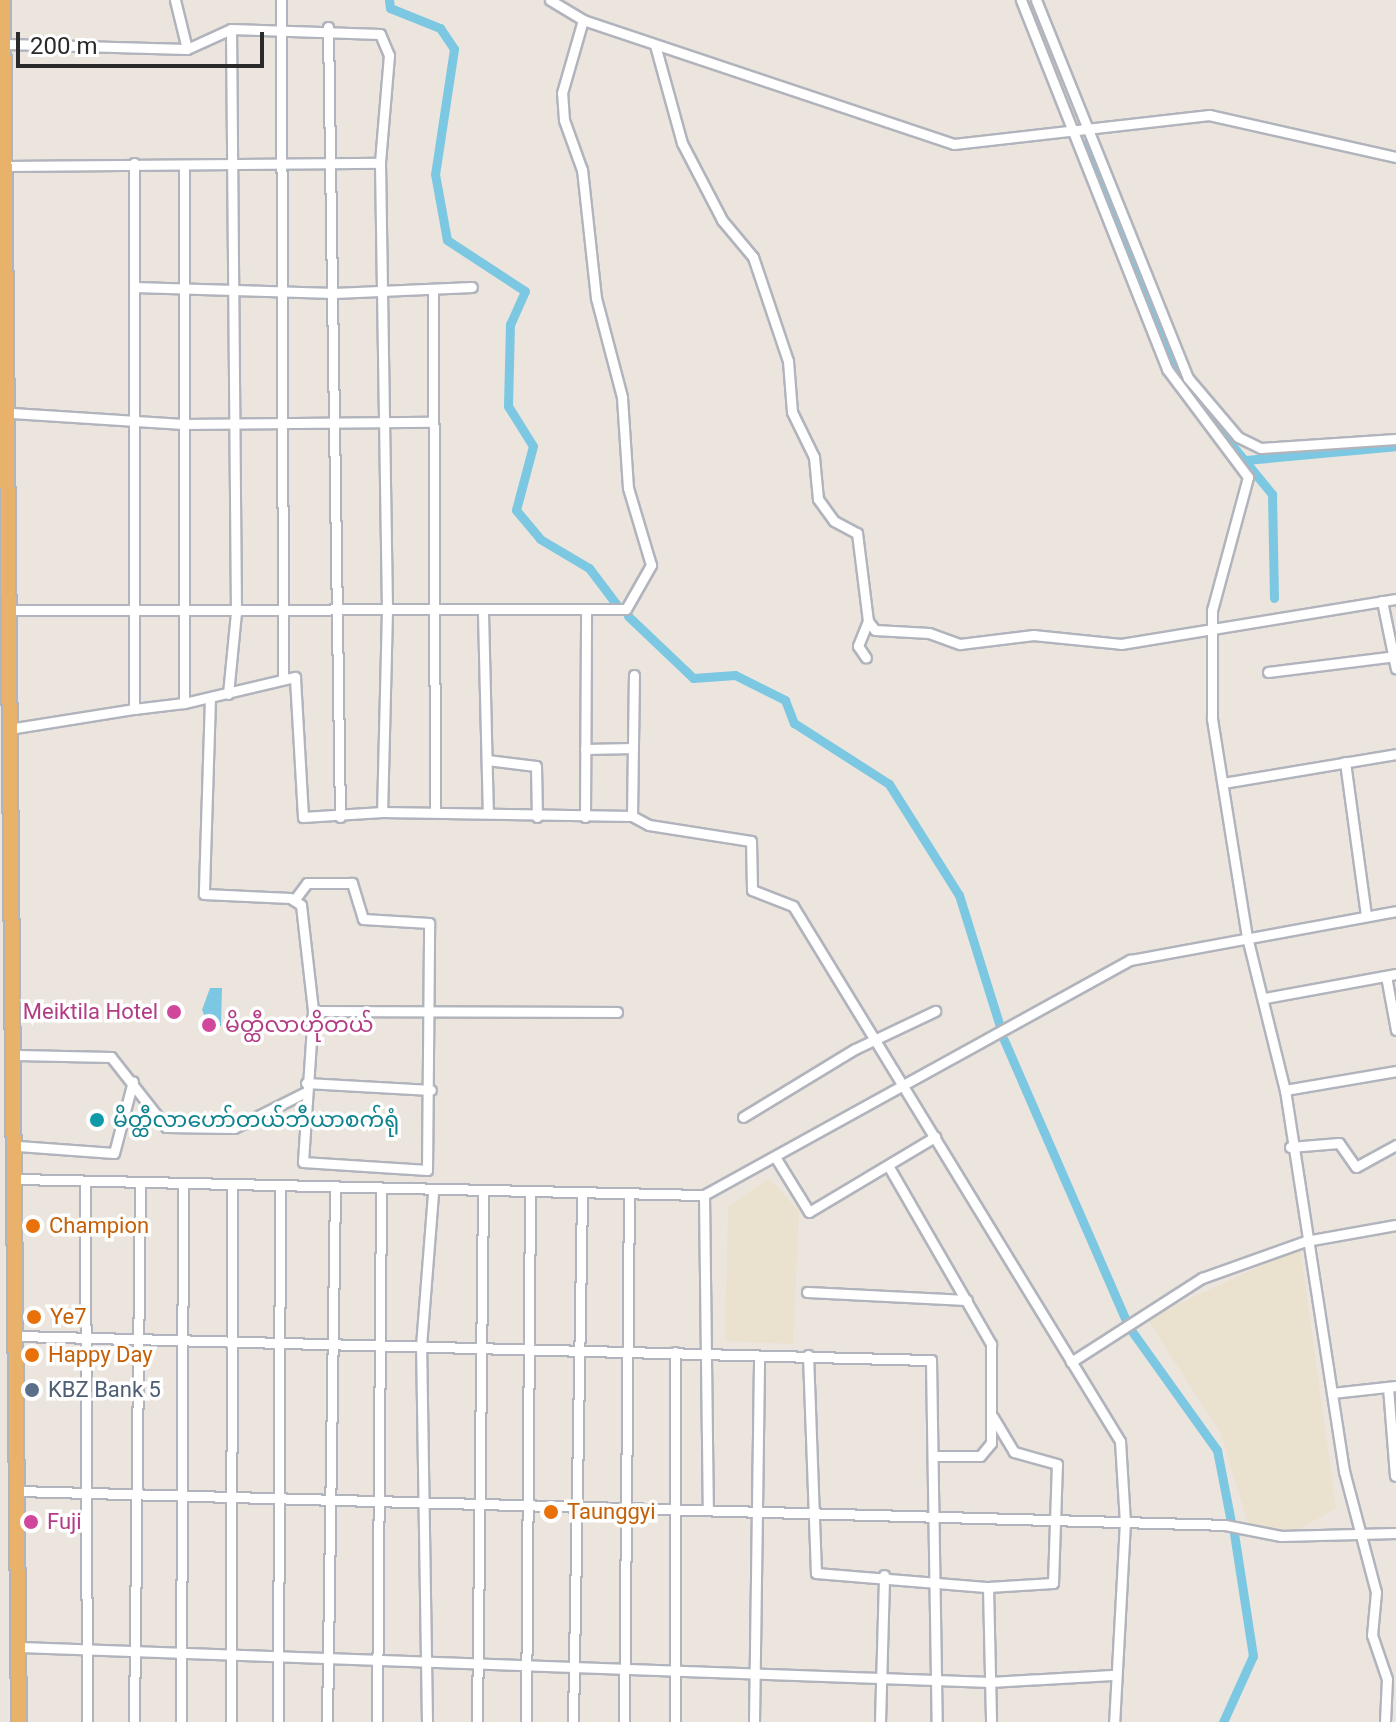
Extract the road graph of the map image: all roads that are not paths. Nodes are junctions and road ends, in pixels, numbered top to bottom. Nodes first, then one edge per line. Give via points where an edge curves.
1 (3, 0) edge
2 (175, 0) edge
3 (281, 0) edge
4 (550, 0) edge
5 (1021, 0) edge
6 (1036, 0) edge
7 (583, 20) junction
8 (281, 27) junction
9 (328, 27) junction
10 (231, 29) junction
11 (7, 44) junction
12 (655, 45) junction
13 (187, 49) junction
14 (1089, 129) junction
15 (1072, 133) junction
16 (1396, 157) edge
17 (134, 163) junction
18 (380, 163) junction
19 (328, 164) junction
20 (284, 165) junction
21 (9, 166) junction
22 (232, 167) junction
23 (184, 170) junction
24 (5, 219) edge
25 (134, 287) junction
26 (472, 287) dead end
27 (433, 290) junction
28 (283, 291) junction
29 (185, 292) junction
30 (237, 293) junction
31 (334, 293) junction
32 (381, 293) junction
33 (12, 413) junction
34 (382, 419) junction
35 (134, 420) junction
36 (282, 420) junction
37 (337, 420) junction
38 (235, 421) junction
39 (433, 422) junction
40 (183, 424) junction
41 (1396, 439) edge
42 (1396, 599) edge
43 (1382, 601) junction
44 (14, 610) junction
45 (331, 610) junction
46 (387, 610) junction
47 (181, 611) junction
48 (129, 612) junction
49 (284, 612) junction
50 (434, 612) junction
51 (236, 613) junction
52 (483, 613) junction
53 (586, 614) junction
54 (868, 621) junction
55 (1210, 629) junction
56 (1395, 657) edge
57 (866, 658) dead end
58 (1396, 669) edge
59 (1268, 672) dead end
60 (634, 675) dead end
61 (283, 678) junction
62 (228, 694) junction
63 (210, 698) junction
64 (184, 703) junction
65 (134, 709) junction
66 (15, 728) junction
67 (633, 748) junction
68 (585, 749) junction
69 (1396, 754) edge
70 (487, 760) junction
71 (1345, 762) junction
72 (1223, 783) junction
73 (435, 808) junction
74 (382, 812) junction
75 (488, 813) junction
76 (632, 816) junction
77 (340, 817) junction
78 (537, 817) junction
79 (585, 817) junction
80 (295, 899) junction
81 (1396, 911) edge
82 (1366, 916) junction
83 (1247, 937) junction
84 (1391, 975) edge
85 (1265, 998) junction
86 (313, 1011) junction
87 (935, 1011) dead end
88 (432, 1012) junction
89 (617, 1012) dead end
90 (1396, 1030) edge
91 (876, 1042) junction
92 (17, 1055) junction
93 (1396, 1071) edge
94 (133, 1081) junction
95 (305, 1088) junction
96 (431, 1090) junction
97 (905, 1090) junction
98 (1285, 1090) junction
99 (743, 1117) dead end
100 (935, 1137) junction
101 (1396, 1145) edge
102 (18, 1146) junction
103 (1290, 1147) junction
104 (777, 1160) junction
105 (890, 1169) junction
106 (18, 1179) junction
107 (85, 1184) junction
108 (140, 1185) junction
109 (232, 1187) junction
110 (183, 1188) junction
111 (280, 1189) junction
112 (335, 1189) junction
113 (381, 1190) junction
114 (433, 1192) junction
115 (483, 1193) junction
116 (530, 1194) junction
117 (582, 1195) junction
118 (704, 1195) junction
119 (629, 1196) junction
120 (1396, 1225) edge
121 (1306, 1241) junction
122 (807, 1292) dead end
123 (967, 1300) junction
124 (18, 1336) junction
125 (86, 1337) junction
126 (229, 1337) junction
127 (140, 1338) junction
128 (278, 1338) junction
129 (177, 1341) junction
130 (332, 1344) junction
131 (383, 1346) junction
132 (421, 1346) junction
133 (476, 1349) junction
134 (532, 1349) junction
135 (579, 1351) junction
136 (628, 1352) junction
137 (675, 1352) junction
138 (708, 1354) junction
139 (808, 1355) junction
140 (759, 1358) junction
141 (1071, 1362) junction
142 (1392, 1386) edge
143 (1332, 1393) junction
144 (993, 1417) junction
145 (933, 1456) junction
146 (1395, 1476) edge
147 (18, 1491) junction
148 (330, 1496) junction
149 (278, 1497) junction
150 (86, 1498) junction
151 (134, 1498) junction
152 (381, 1498) junction
153 (177, 1499) junction
154 (230, 1499) junction
155 (426, 1504) junction
156 (477, 1504) junction
157 (578, 1504) junction
158 (528, 1505) junction
159 (627, 1507) junction
160 (677, 1508) junction
161 (708, 1510) junction
162 (751, 1515) junction
163 (809, 1518) junction
164 (935, 1520) junction
165 (1125, 1522) junction
166 (1054, 1523) junction
167 (1358, 1533) junction
168 (1396, 1533) edge
169 (884, 1575) junction
170 (933, 1580) junction
171 (988, 1587) junction
172 (20, 1647) junction
173 (86, 1651) junction
174 (134, 1651) junction
175 (180, 1654) junction
176 (231, 1654) junction
177 (277, 1656) junction
178 (328, 1657) junction
179 (376, 1658) junction
180 (425, 1660) junction
181 (476, 1662) junction
182 (525, 1664) junction
183 (572, 1666) junction
184 (622, 1668) junction
185 (674, 1668) junction
186 (755, 1668) junction
187 (1112, 1675) junction
188 (881, 1676) junction
189 (935, 1678) junction
190 (990, 1682) junction
191 (1391, 1705) edge
192 (19, 1722) edge
193 (87, 1722) edge
194 (134, 1722) edge
195 (181, 1722) edge
196 (231, 1722) edge
197 (278, 1722) edge
198 (327, 1722) edge
199 (377, 1722) edge
200 (427, 1722) edge
201 (477, 1722) edge
202 (526, 1722) edge
203 (573, 1722) edge
204 (624, 1722) edge
205 (675, 1722) edge
206 (754, 1722) edge
207 (880, 1722) edge
208 (937, 1722) edge
209 (991, 1722) edge
210 (1114, 1722) edge
211 (1385, 1722) edge

1 - 11 highway
2 - 13 street
3 - 8 street
4 - 7 street
5 - 15 street
6 - 14 street
7 - 12 street
7 - 53 street via 562,93 564,120 582,170 596,298 622,397 628,488 651,565 626,609
8 - 9 street
8 - 10 street
8 - 20 street
9 - 18 street via 380,34 389,55
9 - 19 street
10 - 13 street
10 - 22 street
11 - 13 street
11 - 21 highway
12 - 15 street via 954,144
12 - 54 street via 682,143 722,220 753,257 788,361 792,412 814,457 818,499 834,521 857,533
14 - 15 street
14 - 16 street via 1209,115
14 - 41 street via 1188,378 1238,437 1261,448
15 - 55 street via 1167,369 1248,477
17 - 21 street
17 - 23 street
17 - 25 street
18 - 19 street
18 - 32 street
19 - 20 street
19 - 31 street
20 - 22 street
20 - 28 street
21 - 24 highway
22 - 23 street
22 - 30 street
23 - 29 street
24 - 33 highway
25 - 29 street
25 - 35 street
26 - 27 street
27 - 32 street
27 - 39 street
28 - 30 street
28 - 31 street
28 - 36 street
29 - 30 street
29 - 40 street
30 - 38 street
31 - 32 street
31 - 37 street
32 - 34 street
33 - 35 street
33 - 44 highway
34 - 37 street
34 - 39 street
34 - 46 street
35 - 40 street
35 - 48 street
36 - 37 street
36 - 38 street
36 - 49 street
37 - 45 street
38 - 40 street
38 - 51 street
39 - 50 street
40 - 47 street
42 - 43 street
43 - 55 street
43 - 56 street
44 - 48 street
44 - 66 highway
45 - 46 street
45 - 49 street
45 - 77 street
46 - 50 street
46 - 74 street
47 - 48 street
47 - 51 street
47 - 64 street
48 - 65 street
49 - 51 street
49 - 61 street
50 - 52 street
50 - 73 street
51 - 62 street
52 - 53 street
52 - 70 street
53 - 68 street
54 - 55 street via 875,630 929,633 960,644 1033,635 1121,644
54 - 57 street via 858,646
55 - 72 street
56 - 58 street
56 - 59 street
60 - 67 street
61 - 62 street
61 - 77 street via 300,682 303,817
62 - 63 street
63 - 64 street
63 - 80 street via 204,894
64 - 65 street
65 - 66 street
66 - 92 highway
67 - 68 street
67 - 76 street
68 - 79 street
69 - 71 street
70 - 75 street
70 - 78 street via 536,766
71 - 72 street
71 - 82 street
72 - 83 street
73 - 74 street
73 - 75 street
74 - 77 street
75 - 78 street
76 - 79 street
76 - 91 street via 751,841 752,890 793,906
78 - 79 street
80 - 86 street
80 - 88 street via 307,883 352,883 363,919 426,920
81 - 82 street
82 - 83 street
83 - 85 street
83 - 97 street via 1130,960
84 - 85 street
84 - 90 street
85 - 98 street
86 - 88 street
86 - 95 street
87 - 91 street
88 - 89 street
88 - 96 street
91 - 97 street
91 - 99 street
92 - 94 street via 111,1057
92 - 102 highway
93 - 98 street
94 - 95 street via 166,1127 234,1128
94 - 102 street via 114,1153
95 - 96 street
95 - 96 street via 305,1165 427,1170
97 - 100 street
97 - 104 street
98 - 103 street
100 - 105 street
100 - 141 street
101 - 103 street via 1356,1167 1339,1143
102 - 106 highway
103 - 121 street
104 - 105 street via 809,1212
104 - 118 street
105 - 123 street
106 - 107 street
106 - 124 highway
107 - 108 street
107 - 125 street
108 - 110 street
108 - 127 street
109 - 110 street
109 - 111 street
109 - 126 street
110 - 129 street
111 - 112 street
111 - 128 street
112 - 113 street
112 - 130 street
113 - 114 street
113 - 131 street
114 - 115 street
114 - 132 street
115 - 116 street
115 - 133 street
116 - 117 street
116 - 134 street
117 - 119 street
117 - 135 street
118 - 119 street
118 - 138 street
119 - 136 street
120 - 121 street
121 - 141 street via 1202,1278
121 - 143 street
122 - 123 street
123 - 144 street via 991,1344
124 - 125 street
124 - 147 highway
125 - 127 street
125 - 150 street
126 - 128 street
126 - 129 street
126 - 154 street
127 - 129 street
127 - 151 street
128 - 130 street
128 - 149 street
129 - 153 street
130 - 131 street
130 - 148 street
131 - 132 street
131 - 152 street
132 - 133 street
132 - 155 street
133 - 134 street
133 - 156 street
134 - 135 street
134 - 158 street
135 - 136 street
135 - 157 street
136 - 137 street
136 - 159 street
137 - 138 street
137 - 160 street
138 - 140 street
138 - 161 street
139 - 140 street
139 - 145 street via 931,1360
139 - 163 street
140 - 162 street
141 - 165 street via 1120,1441
142 - 143 street
142 - 146 street
143 - 167 street
144 - 145 street via 991,1443 980,1456
144 - 166 street via 1014,1452 1057,1464
145 - 164 street
147 - 150 street
147 - 172 highway
148 - 149 street
148 - 152 street
148 - 178 street
149 - 154 street
149 - 177 street
150 - 151 street
150 - 173 street
151 - 153 street
151 - 174 street
152 - 155 street
152 - 179 street
153 - 154 street
153 - 175 street
154 - 176 street
155 - 156 street
155 - 180 street
156 - 158 street
156 - 181 street
157 - 158 street
157 - 159 street
157 - 183 street
158 - 182 street
159 - 160 street
159 - 184 street
160 - 161 street
160 - 185 street
161 - 162 street
162 - 163 street
162 - 186 street
163 - 164 street
163 - 169 street via 812,1571
164 - 166 street
164 - 170 street
165 - 166 street
165 - 167 street via 1281,1536
165 - 187 street
166 - 171 street via 1053,1583
167 - 168 street
167 - 191 street via 1376,1592 1372,1635
169 - 170 street
169 - 188 street
170 - 171 street
170 - 189 street
171 - 190 street
172 - 173 street
172 - 192 highway
173 - 174 street
173 - 193 street
174 - 175 street
174 - 194 street
175 - 176 street
175 - 195 street
176 - 177 street
176 - 196 street
177 - 178 street
177 - 197 street
178 - 179 street
178 - 198 street
179 - 180 street
179 - 199 street
180 - 181 street
180 - 200 street
181 - 182 street
181 - 201 street
182 - 183 street
182 - 202 street
183 - 184 street
183 - 203 street
184 - 185 street
184 - 204 street
185 - 186 street
185 - 205 street
186 - 188 street
186 - 206 street
187 - 190 street
187 - 210 street
188 - 189 street
188 - 207 street
189 - 190 street
189 - 208 street
190 - 209 street
191 - 211 street

